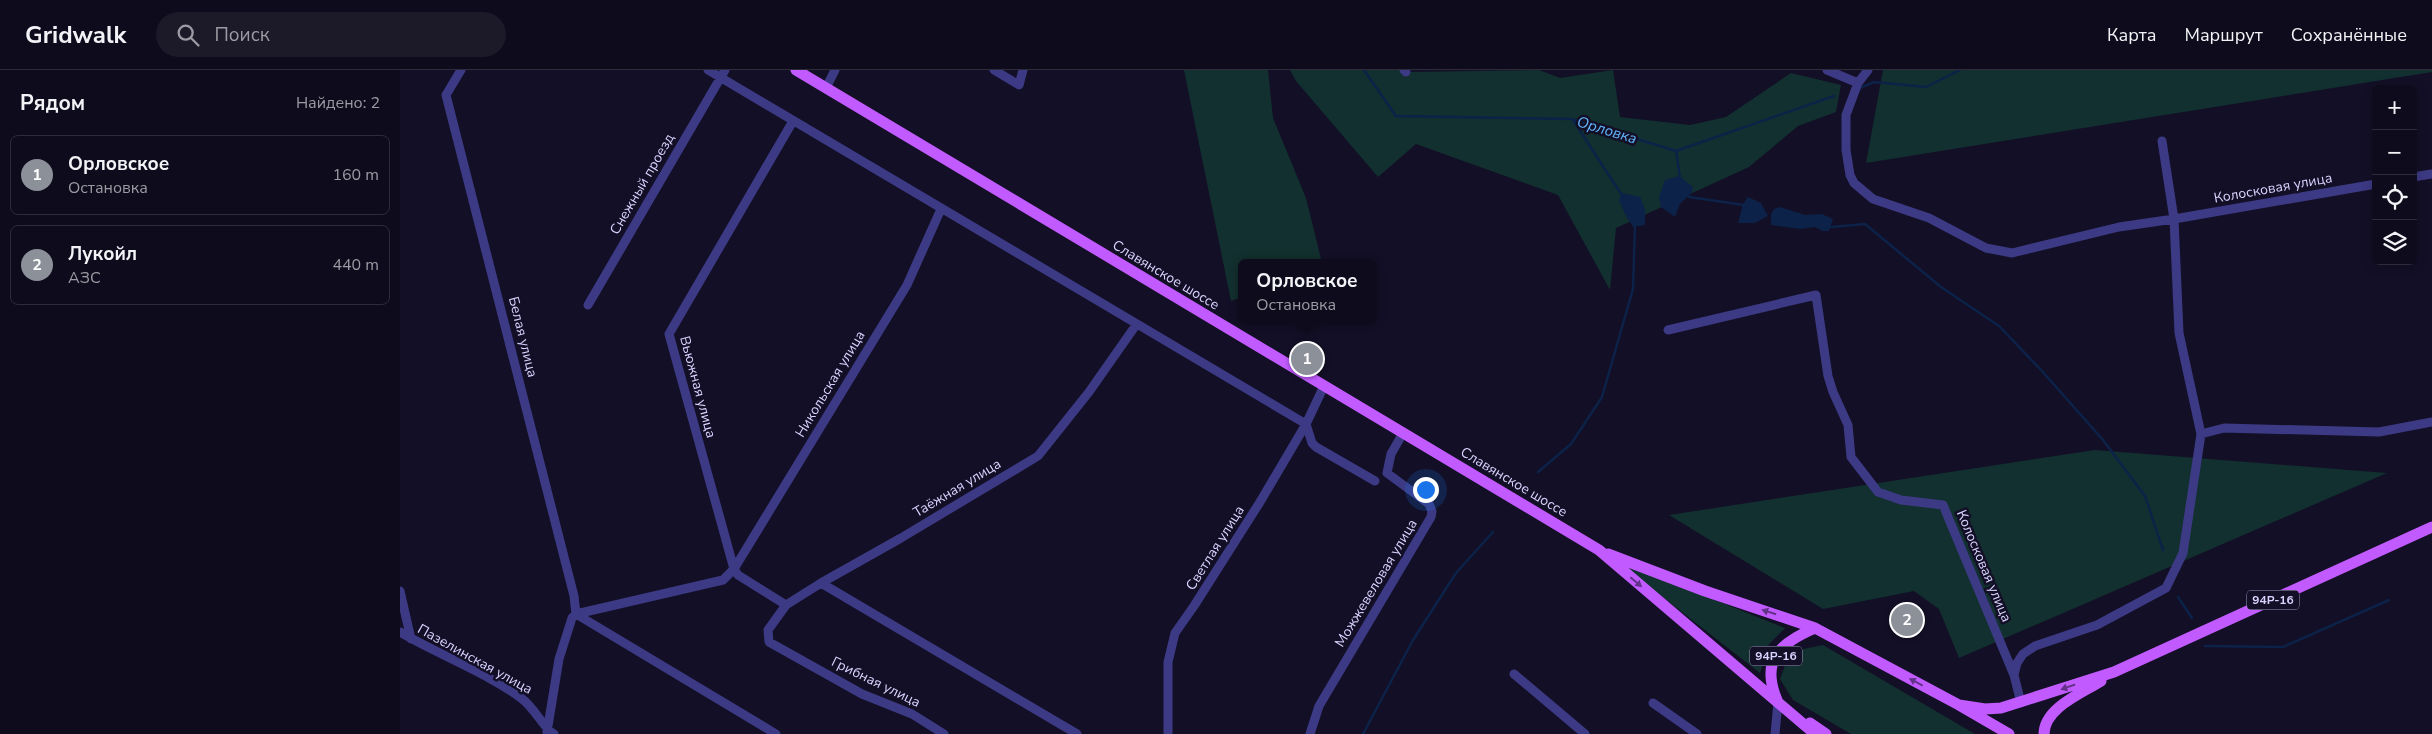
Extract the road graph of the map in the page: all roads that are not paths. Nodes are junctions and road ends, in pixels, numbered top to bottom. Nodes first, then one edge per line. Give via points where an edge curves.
1 (462, 70) edge
2 (708, 70) edge
3 (796, 70) edge
4 (835, 70) edge
5 (994, 70) edge
6 (1023, 70) edge
7 (1826, 70) edge
8 (1868, 70) edge
9 (723, 74) edge
10 (1858, 83) junction
11 (826, 88) junction
12 (793, 121) junction
13 (2162, 141) dead end
14 (2432, 174) edge
15 (2417, 177) edge
16 (2372, 185) edge
17 (941, 210) junction
18 (2174, 219) junction
19 (588, 305) dead end
20 (1136, 325) junction
21 (1668, 330) dead end
22 (1324, 386) junction
23 (2432, 422) edge
24 (1306, 424) junction
25 (1403, 434) junction
26 (2201, 434) junction
27 (1375, 481) dead end
28 (2432, 527) edge
29 (1599, 550) junction
30 (734, 569) junction
31 (821, 582) junction
32 (400, 591) edge
33 (786, 605) junction
34 (576, 614) junction
35 (1815, 628) junction
36 (400, 632) edge
37 (411, 639) junction
38 (770, 642) joint
39 (2114, 672) junction
40 (1514, 674) dead end
41 (2014, 675) junction
42 (1778, 703) junction
43 (2021, 703) junction
44 (1653, 704) dead end
45 (1959, 705) junction
46 (549, 733) edge
47 (776, 734) edge
48 (944, 734) edge
49 (1078, 734) edge
50 (1168, 734) edge
51 (1310, 734) edge
52 (1585, 734) edge
53 (1697, 734) edge
54 (1775, 734) edge
55 (1815, 734) edge
56 (1826, 734) edge
57 (2009, 734) edge
58 (2044, 734) edge

1 - 34 street, Белая улица via 446,95
2 - 9 street
3 - 11 main road, Славянское шоссе
4 - 11 street
5 - 6 street via 1019,85
7 - 10 street
8 - 10 street
9 - 12 street
9 - 19 street, Снежный проезд
10 - 18 street, Колосковая улица via 1846,115 1850,175 1865,194 1929,218 1986,248 2012,253 2120,227
11 - 22 main road, Славянское шоссе
12 - 17 street
12 - 30 street, Вьюжная улица via 669,334
13 - 18 street
14 - 15 street
16 - 18 street, Колосковая улица
17 - 20 street
17 - 30 street, Никольская улица via 907,285
18 - 26 street via 2179,333
20 - 24 street
20 - 31 street, Таёжная улица via 1038,456
21 - 41 street, Колосковая улица via 1816,295 1828,376 1848,425 1852,458 1878,492 1901,500 1943,505
22 - 24 street, Светлая улица
22 - 25 main road, Славянское шоссе
23 - 26 street via 2379,432 2224,428
24 - 27 street via 1316,447
24 - 50 street, Светлая улица via 1260,502 1175,632 1168,662
25 - 29 main road, Славянское шоссе
25 - 51 street, Можжевеловая улица via 1391,454 1386,473 1429,504 1431,517 1319,706
26 - 41 street via 2183,553 2166,588 2097,625 2034,646 2023,654
28 - 39 main road, 94Р-16
35 -> 29 main road, Славянское шоссе via 1705,591
29 -> 42 main road, Славянское шоссе
30 - 33 street via 738,575
30 - 34 street via 723,580
31 - 33 street, Таёжная улица
31 - 49 street
32 - 37 street
33 - 38 street, Таёжная улица via 768,630
34 - 46 street via 559,659
34 - 47 street
35 - 42 main road, 94Р-16 via 1786,642 1775,656 1770,674
45 -> 35 main road, 94Р-16
36 - 37 street, Пазелинская улица
37 - 46 street, Пазелинская улица via 522,698 540,716
38 - 48 street, Грибная улица via 862,694 912,714
39 -> 43 main road, 94Р-16
39 - 58 main road, 94Р-16 via 2058,708 2048,719
40 - 52 street
41 - 43 street, Колосковая улица
42 - 54 street
42 - 55 main road
42 - 56 main road
43 - 45 main road, 94Р-16 via 1985,709
44 - 53 street
45 - 57 main road, 94Р-16

